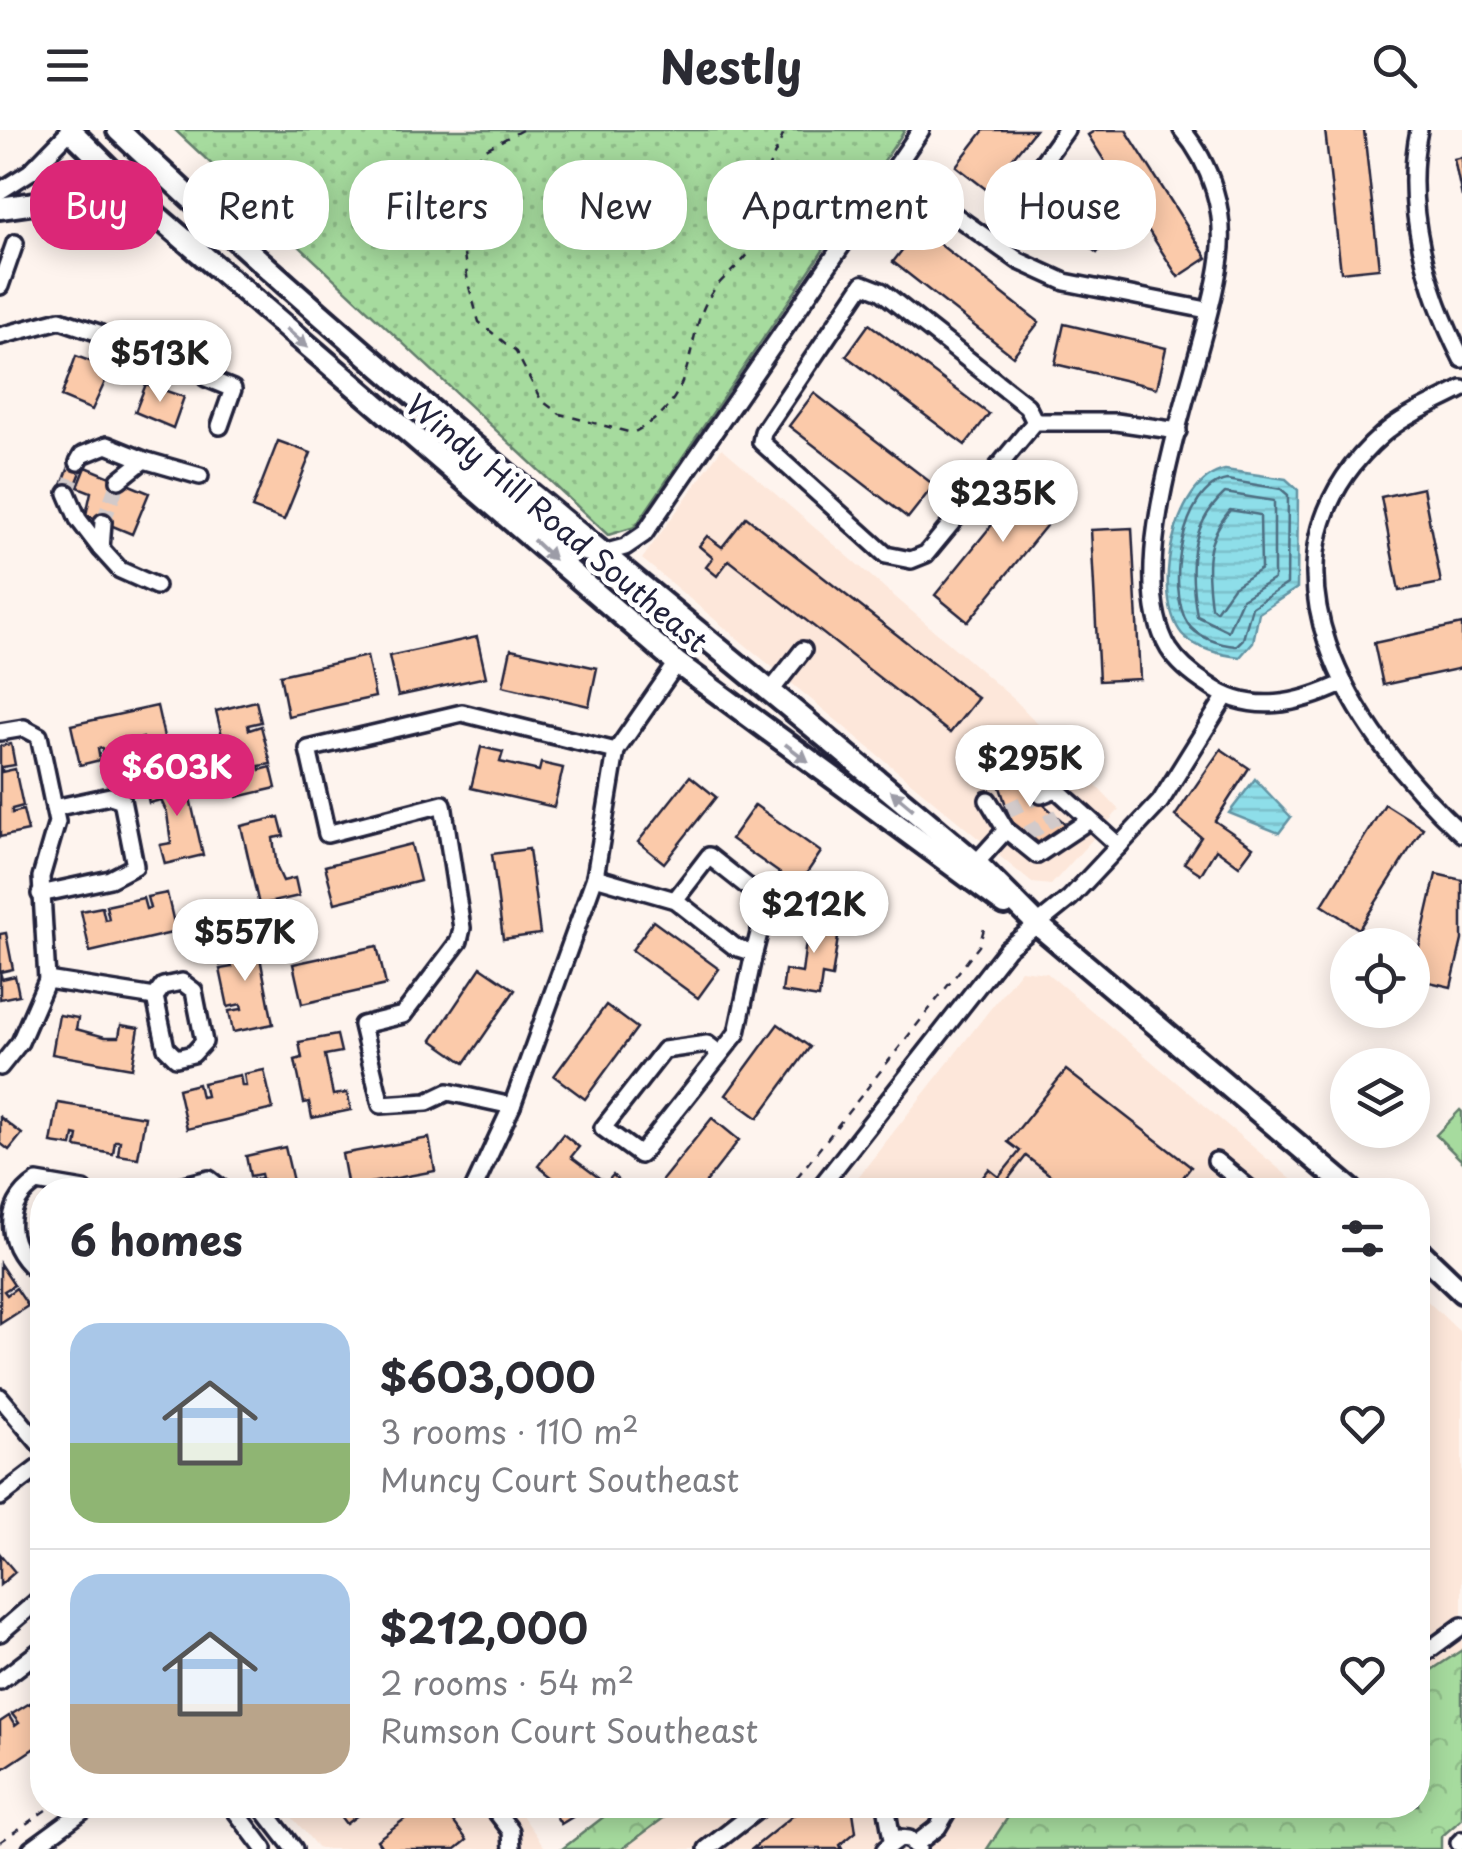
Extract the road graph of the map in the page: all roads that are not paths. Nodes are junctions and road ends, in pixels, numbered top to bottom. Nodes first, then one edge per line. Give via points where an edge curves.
1 (71, 130) edge
2 (118, 130) edge
3 (921, 130) edge
4 (1066, 130) edge
5 (1182, 130) edge
6 (1419, 130) edge
7 (101, 160) edge
8 (1044, 160) edge
9 (0, 191) edge
10 (30, 204) edge
11 (0, 208) edge
12 (163, 221) edge
13 (964, 222) edge
14 (15, 243) dead end
15 (0, 286) edge
16 (1208, 310) junction
17 (99, 333) dead end
18 (0, 336) edge
19 (1462, 360) edge
20 (206, 378) dead end
21 (1462, 389) edge
22 (1035, 422) junction
23 (220, 426) dead end
24 (1178, 431) junction
25 (428, 451) junction
26 (144, 460) junction
27 (78, 462) dead end
28 (200, 476) dead end
29 (118, 480) tunnel mouth
30 (67, 494) dead end
31 (104, 522) tunnel mouth
32 (101, 549) junction
33 (603, 553) junction
34 (156, 586) dead end
35 (803, 650) dead end
36 (676, 663) junction
37 (1344, 683) junction
38 (770, 692) junction
39 (1226, 696) junction
40 (0, 732) edge
41 (616, 752) junction
42 (1041, 796) tunnel mouth
43 (54, 808) junction
44 (998, 808) dead end
45 (1074, 808) junction
46 (1058, 816) tunnel mouth
47 (1088, 822) junction
48 (1017, 834) junction
49 (1462, 834) edge
50 (1119, 846) junction
51 (976, 863) junction
52 (595, 877) junction
53 (40, 894) junction
54 (675, 900) junction
55 (1037, 924) junction
56 (754, 953) junction
57 (46, 980) junction
58 (155, 997) junction
59 (720, 1054) junction
60 (0, 1067) edge
61 (512, 1106) junction
62 (1216, 1161) dead end
63 (479, 1178) edge
64 (827, 1178) edge
65 (1237, 1178) edge
66 (1337, 1178) edge
67 (30, 1188) edge
68 (1430, 1261) edge
69 (30, 1262) edge
70 (1462, 1292) edge
71 (0, 1397) edge
72 (30, 1432) edge
73 (30, 1474) edge
74 (0, 1498) edge
75 (30, 1607) edge
76 (1462, 1626) edge
77 (0, 1633) edge
78 (1430, 1649) edge
79 (30, 1658) edge
80 (0, 1681) edge
81 (73, 1818) edge
82 (241, 1818) edge
83 (270, 1818) edge
84 (501, 1818) edge
85 (747, 1818) edge
86 (887, 1818) edge
87 (943, 1818) edge
88 (888, 1845) edge
89 (917, 1846) edge
90 (30, 1849) edge
91 (264, 1849) edge
92 (294, 1849) edge
93 (512, 1849) edge
94 (707, 1849) edge

1 - 7 main road, Windy Hill Road Southeast
1 - 9 street via 30,172
2 - 33 main road, Windy Hill Road Southeast via 236,240
3 - 33 street via 644,534
4 - 8 street
5 - 16 street via 1205,164 1218,206 1220,257
6 - 19 street via 1414,176 1421,242
10 - 11 main road
12 -> 25 main road, Windy Hill Road Southeast
13 - 16 street via 1019,261 1065,282
14 - 15 street
16 - 24 street
17 - 18 street via 60,320
20 - 23 street via 233,389
21 - 37 street via 1383,434 1349,468 1328,504 1313,585
22 - 22 street via 1027,406 881,291 863,284 761,442 886,556 911,560 926,554
22 - 24 street via 1116,422
24 - 39 street via 1153,533 1156,612 1170,650
25 - 33 main road via 487,478 577,551
25 -> 36 main road, Windy Hill Road Southeast
26 - 27 street via 107,445
26 - 28 street
26 - 29 street
30 - 32 street
31 - 32 street
32 - 34 street via 120,570
33 - 38 main road, Windy Hill Road Southeast
35 - 38 street
36 - 41 street
36 -> 55 main road, Windy Hill Road Southeast via 964,878
37 - 39 street via 1288,703
37 - 49 street via 1385,753
51 -> 38 main road, Windy Hill Road Southeast
39 - 50 street via 1160,802
40 - 43 street via 24,728 39,736
41 - 52 street
41 - 61 street via 462,714 308,749 328,834 443,804 451,835 459,941 403,1015 362,1025 380,1105 406,1106 448,1092
42 - 45 street via 1056,789
43 - 53 street via 56,832
43 - 53 street via 110,796 122,800 135,866 110,879
44 - 48 street
45 - 46 street
45 - 47 street
47 - 48 street via 1038,855
47 - 50 street
48 - 51 street
50 - 55 street
51 - 55 main road, Windy Hill Road Southeast
52 - 54 street
52 - 61 street
53 - 57 street
54 - 56 street via 735,947
54 - 56 street via 710,856 767,902
55 - 64 street via 1008,949
55 - 66 main road, Windy Hill Road Southeast
56 - 59 street via 736,1033
57 - 58 street
57 - 60 street via 20,1042
58 - 58 street via 170,983 190,983 204,1037 198,1052 171,1056
59 - 59 street via 640,1155 603,1128 664,1050 707,1044
61 - 63 street
62 - 65 street
67 - 69 street via 10,1204 6,1223
68 - 70 main road
71 - 72 street
73 - 74 street
75 - 77 street
76 - 78 street
79 - 80 street
81 - 90 street
82 - 91 street
83 - 92 street
84 - 93 street via 511,1831
85 - 94 street
86 - 88 street
87 - 89 street
88 - 89 street via 900,1838

